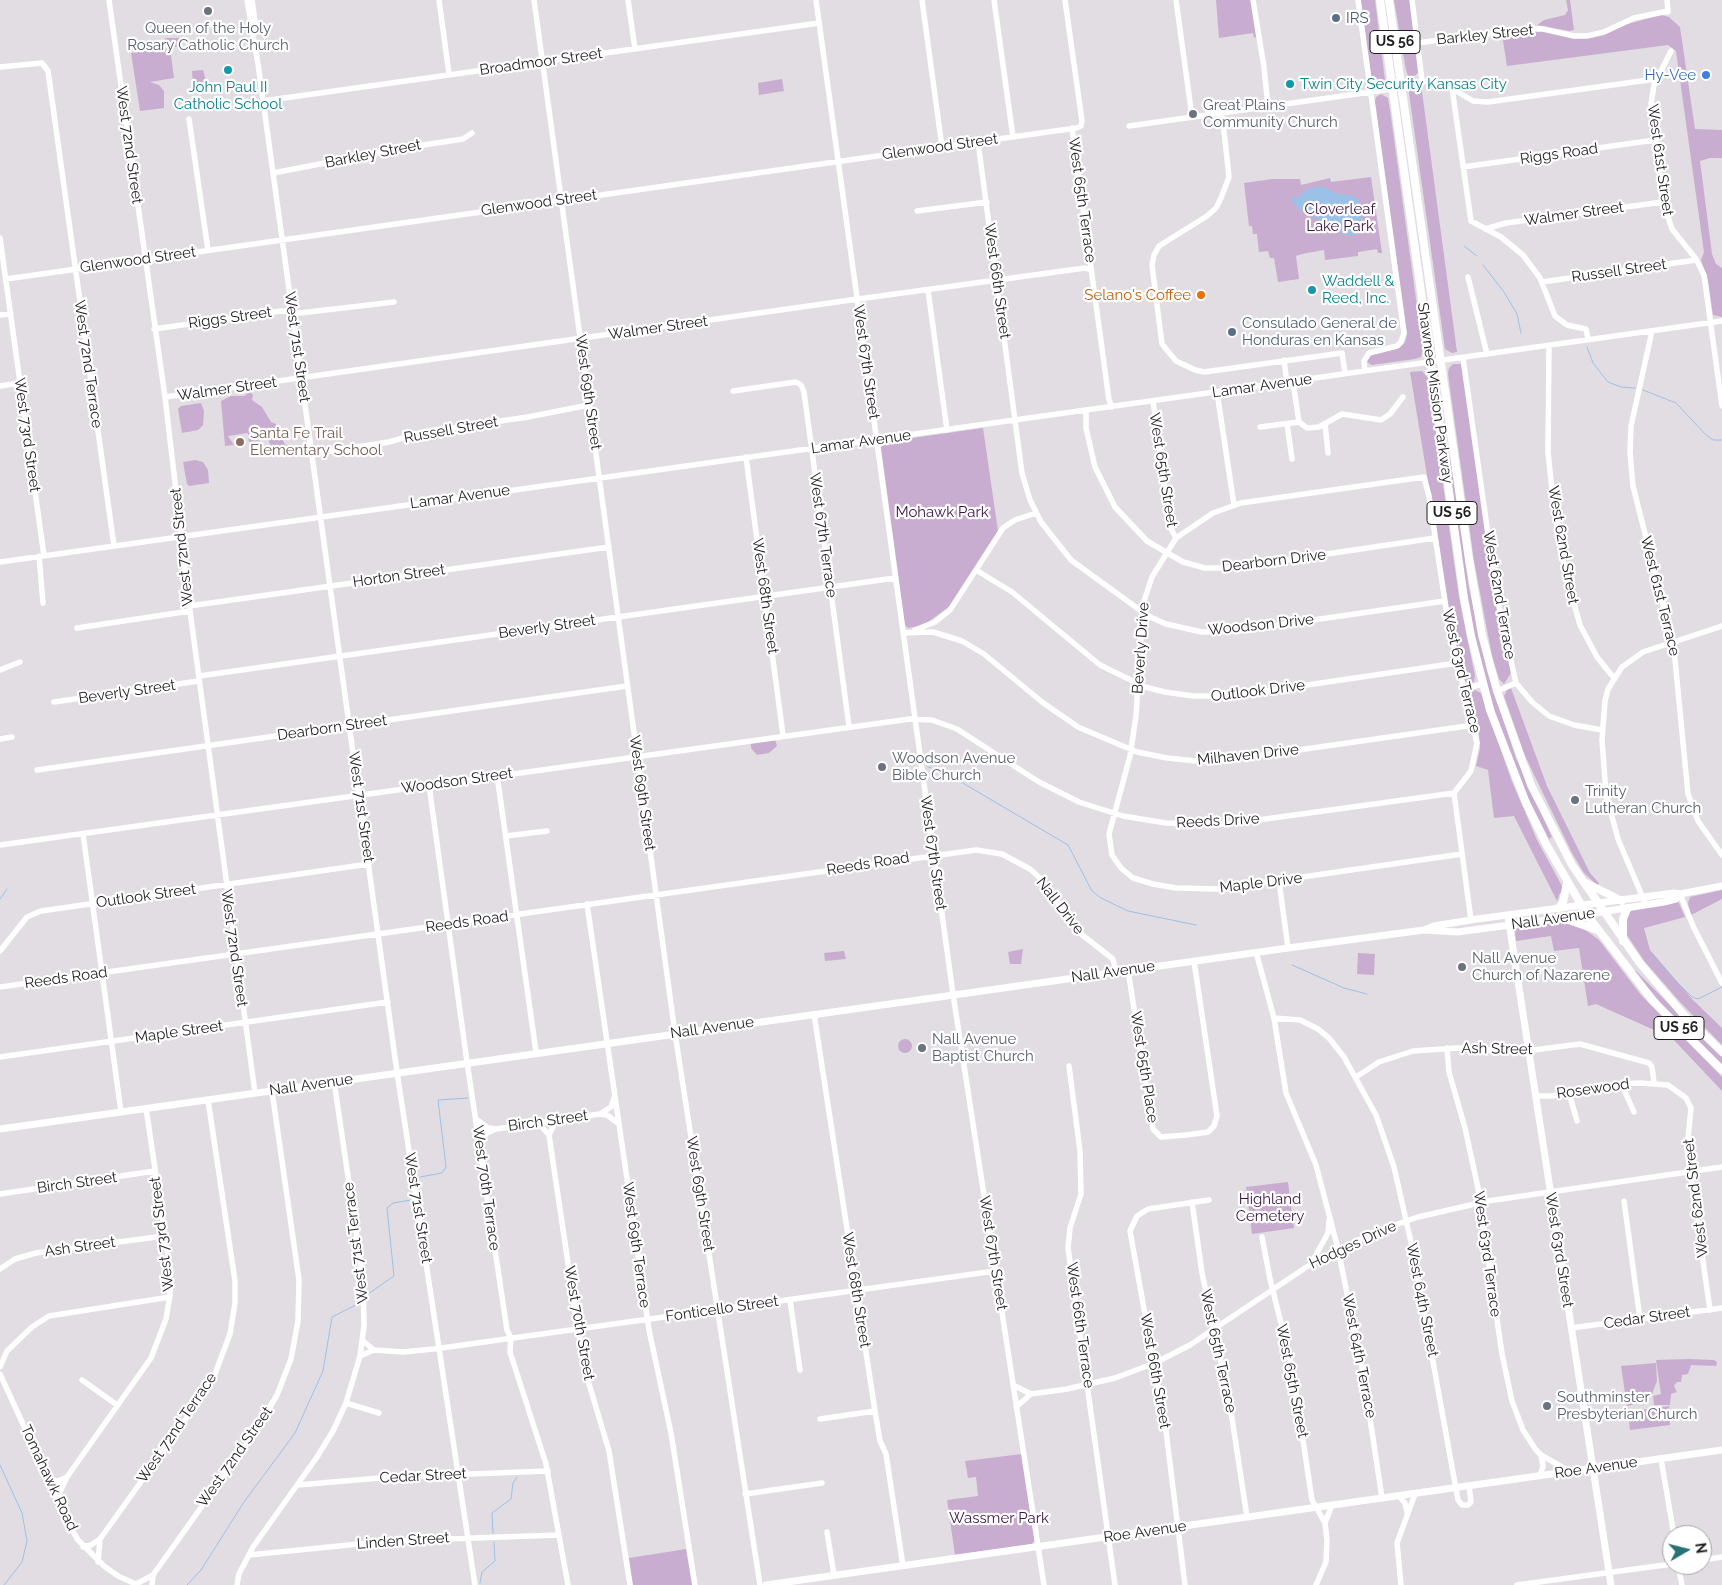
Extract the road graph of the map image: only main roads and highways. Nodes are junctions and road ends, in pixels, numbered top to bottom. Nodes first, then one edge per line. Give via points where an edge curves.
1 (1380, 0) edge
2 (1389, 0) edge
3 (1389, 72) junction
4 (1402, 83) junction
5 (1392, 89) junction
6 (1404, 100) junction
7 (1567, 882) junction
8 (1583, 882) junction
9 (1722, 886) edge
10 (1680, 894) junction
11 (1622, 901) junction
12 (1597, 903) junction
13 (1581, 905) junction
14 (1559, 908) junction
15 (1627, 909) junction
16 (1603, 912) junction
17 (1587, 915) junction
18 (1508, 916) junction
19 (1563, 918) junction
20 (1509, 925) junction
21 (1424, 930) junction
22 (1597, 930) junction
23 (1623, 941) junction
24 (1722, 1052) edge
25 (1722, 1070) edge
26 (0, 1129) edge
27 (1722, 1450) edge
28 (1592, 1468) junction
29 (766, 1585) edge
30 (1611, 1585) edge

1 - 3 highway, Shawnee Mission Parkway / US 56
2 - 4 highway, Shawnee Mission Parkway / US 56
3 - 4 highway
3 - 5 highway, Shawnee Mission Parkway / US 56
4 - 6 highway, Shawnee Mission Parkway / US 56
5 - 6 highway
5 - 7 highway, Shawnee Mission Parkway / US 56 via 1464,598 1483,684 1516,779
6 - 8 highway, Shawnee Mission Parkway / US 56 via 1481,629 1496,691 1531,785
7 - 13 highway, Shawnee Mission Parkway / US 56
7 - 14 highway
8 - 11 highway
8 - 12 highway, Shawnee Mission Parkway / US 56
9 - 10 main road, Nall Avenue
10 - 11 main road, Nall Avenue
10 - 15 main road, Nall Avenue via 1676,899
11 - 12 main road, Nall Avenue
12 - 13 main road, Nall Avenue
12 - 16 highway, Shawnee Mission Parkway / US 56
13 - 14 main road, Nall Avenue
13 - 17 highway, Shawnee Mission Parkway / US 56
14 - 18 main road, Nall Avenue
15 - 16 main road, Nall Avenue
15 - 23 highway via 1623,919
16 - 17 main road, Nall Avenue
16 - 23 highway, Shawnee Mission Parkway / US 56
17 - 19 main road, Nall Avenue
17 - 22 highway, Shawnee Mission Parkway / US 56
18 - 20 main road, West 63rd Street
18 - 21 main road, Nall Avenue
19 - 20 main road, Nall Avenue
19 - 22 highway
20 - 21 main road, Nall Avenue via 1457,932
20 - 28 main road, West 63rd Street
21 - 26 main road, Nall Avenue
22 - 25 highway, Shawnee Mission Parkway / US 56 via 1653,1001
23 - 24 highway, Shawnee Mission Parkway / US 56 via 1682,1013
27 - 28 main road, Roe Avenue
28 - 29 main road, Roe Avenue
28 - 30 main road, West 63rd Street

